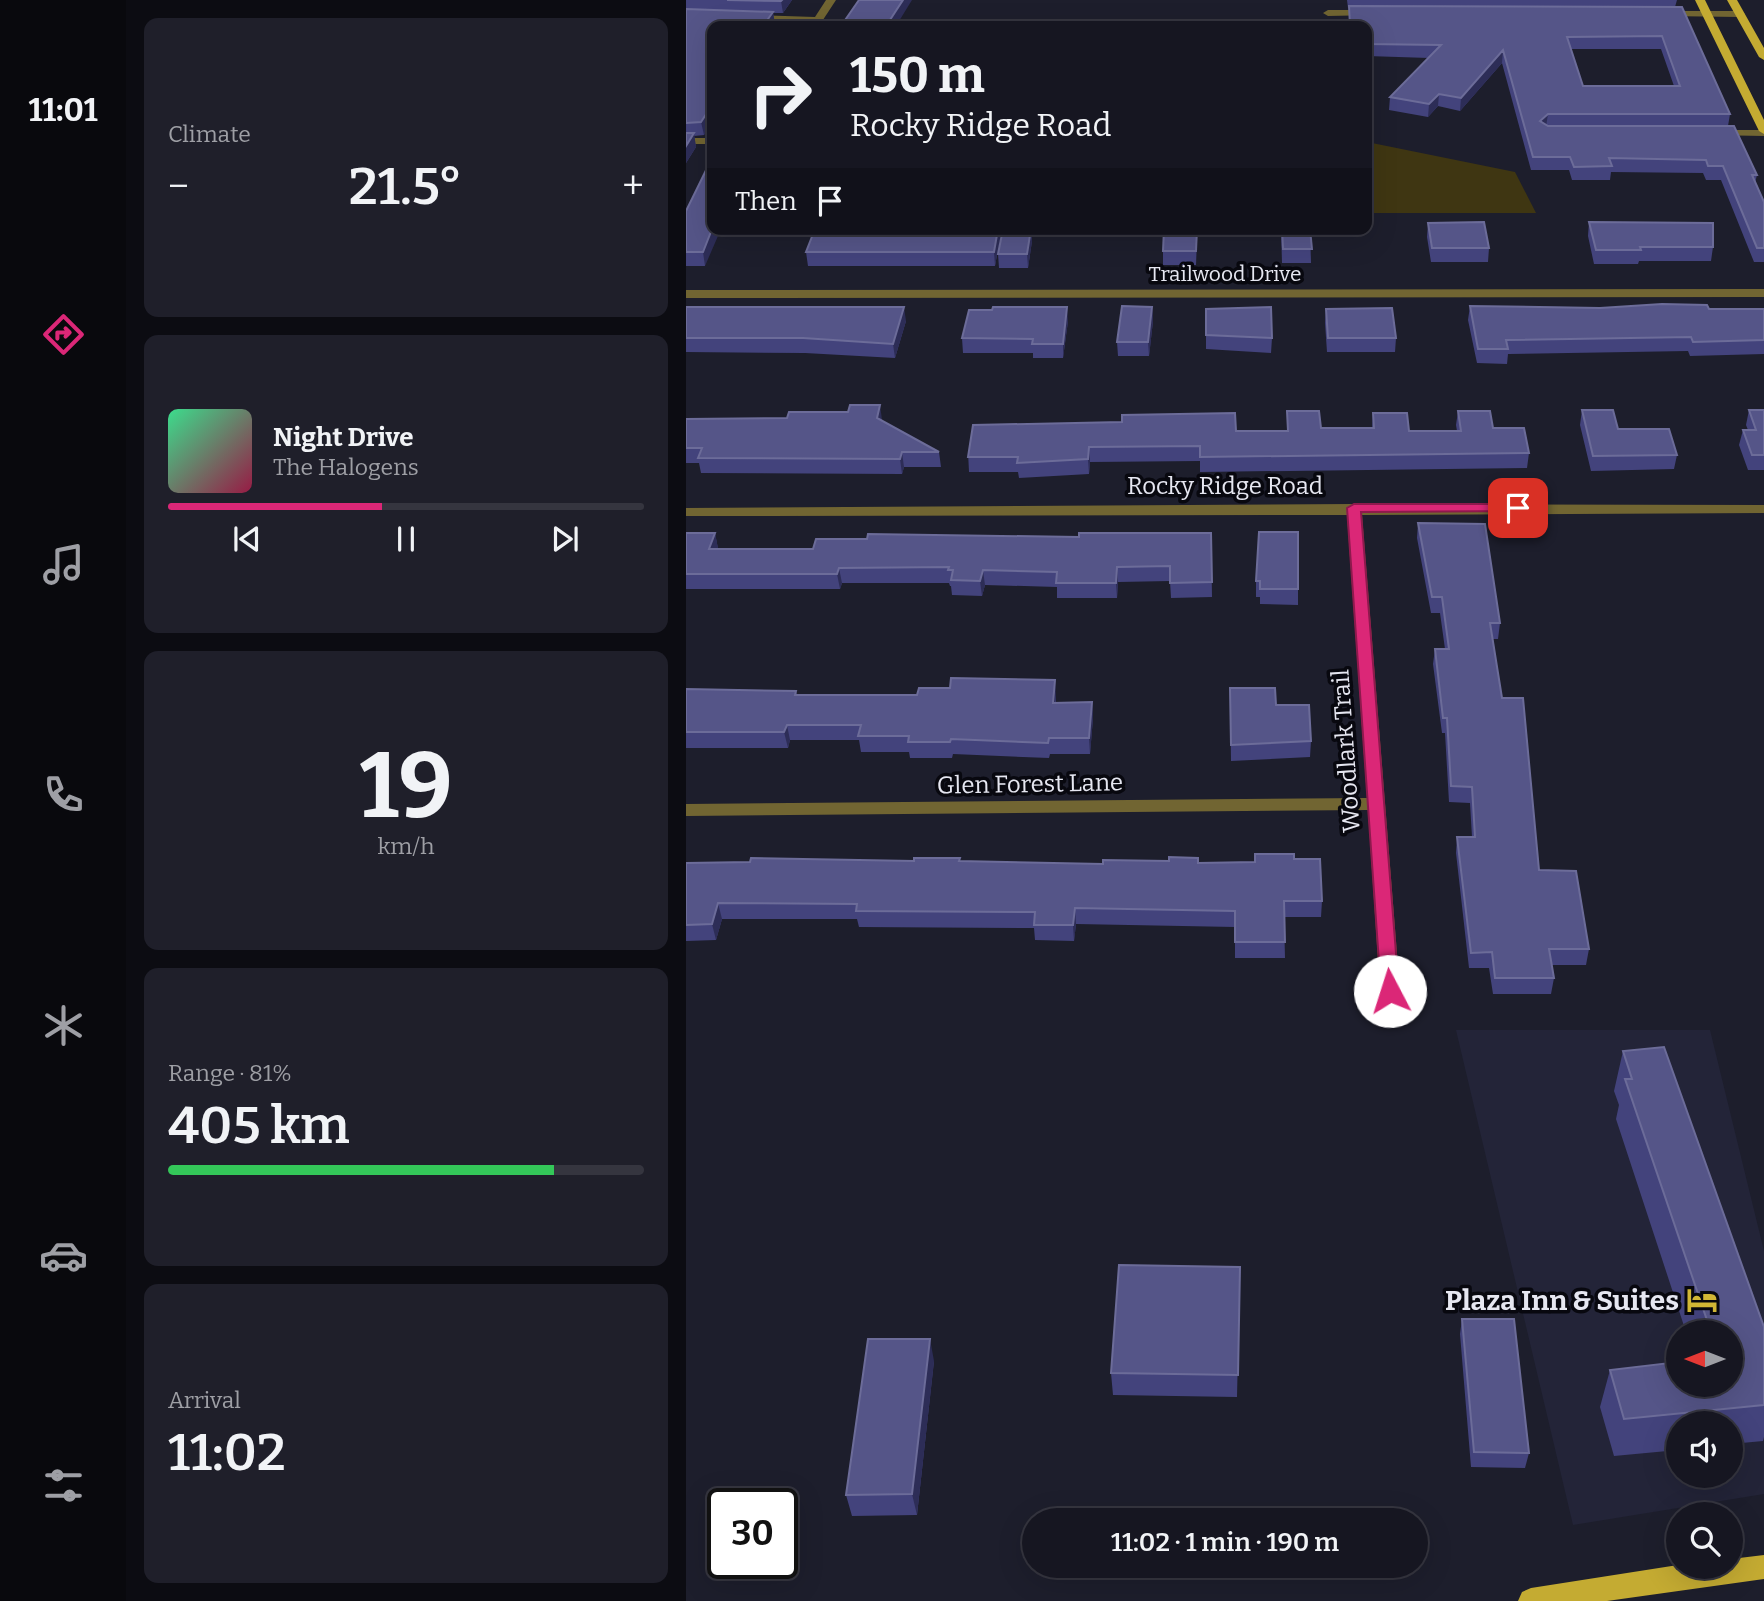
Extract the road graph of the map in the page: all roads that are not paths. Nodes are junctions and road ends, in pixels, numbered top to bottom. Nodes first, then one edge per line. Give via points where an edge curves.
1 (831, 0) edge
2 (1700, 0) edge
3 (1732, 0) edge
4 (1328, 13) dead end
5 (1380, 13) edge
6 (1654, 13) edge
7 (1707, 13) junction
8 (1740, 14) junction
9 (739, 18) edge
10 (785, 21) edge
11 (817, 21) edge
12 (1764, 57) edge
13 (1764, 132) edge
14 (1703, 133) edge
15 (686, 141) edge
16 (707, 141) edge
17 (1764, 293) edge
18 (686, 294) edge
19 (1354, 508) junction
20 (1764, 509) edge
21 (686, 512) edge
22 (1374, 804) junction
23 (686, 810) edge
24 (1390, 991) dead end
25 (1764, 1567) edge
26 (1531, 1601) edge

1 - 11 street
2 - 7 main road
3 - 8 main road
4 - 5 street
6 - 7 street
7 - 8 street
7 - 13 main road
8 - 12 main road
9 - 10 street
13 - 14 street
15 - 16 street
17 - 18 street, Trailwood Drive
19 - 20 street, Rocky Ridge Road
19 - 21 street, Rocky Ridge Road
19 - 22 street, Woodlark Trail
22 - 23 street, Glen Forest Lane
22 - 24 street, Woodlark Trail
25 - 26 main road

